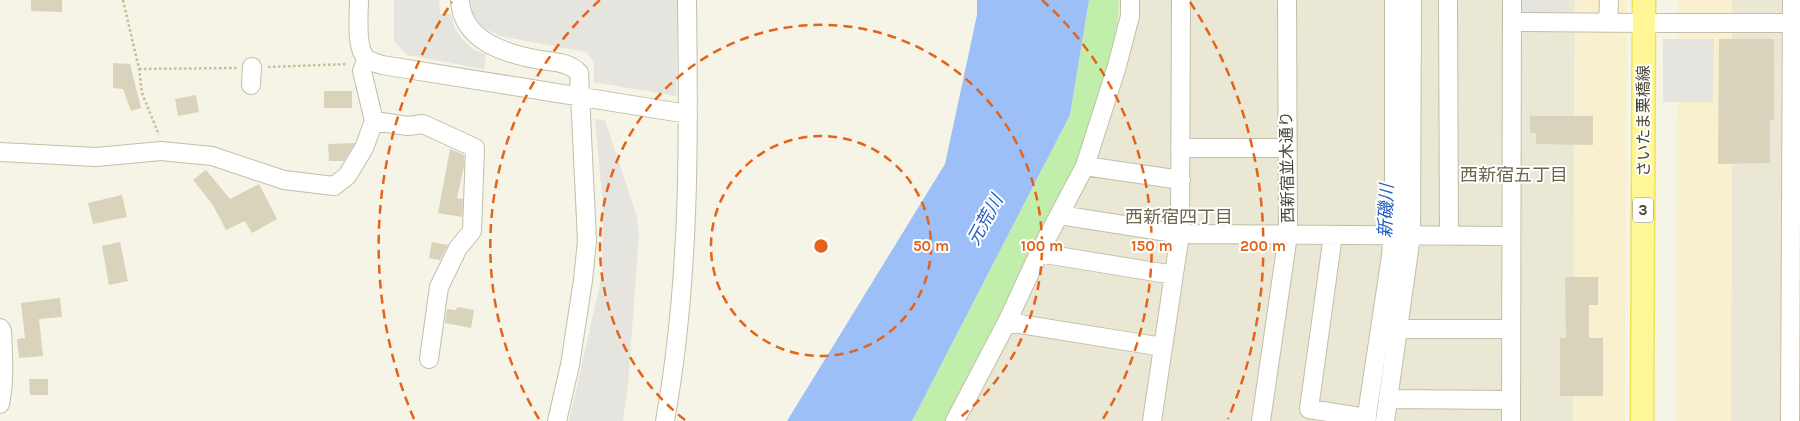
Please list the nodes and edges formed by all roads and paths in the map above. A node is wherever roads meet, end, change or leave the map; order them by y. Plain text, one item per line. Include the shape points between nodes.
1 (122, 0) edge
2 (359, 0) edge
3 (460, 0) edge
4 (687, 0) edge
5 (1130, 0) edge
6 (1180, 0) edge
7 (1287, 0) edge
8 (1394, 0) edge
9 (1412, 0) edge
10 (1448, 0) edge
11 (1512, 0) edge
12 (1609, 0) edge
13 (1644, 0) edge
14 (1659, 0) edge
15 (1792, 0) edge
16 (1512, 22) junction
17 (1608, 22) junction
18 (1792, 22) junction
19 (1651, 23) junction
20 (367, 58) junction
21 (252, 67) dead end
22 (251, 85) dead end
23 (579, 96) junction
24 (688, 114) junction
25 (374, 121) junction
26 (1180, 148) junction
27 (1287, 148) junction
28 (161, 151) junction
29 (0, 152) edge
30 (1085, 166) junction
31 (1181, 180) junction
32 (1060, 216) junction
33 (1180, 234) junction
34 (1288, 235) junction
35 (1333, 235) junction
36 (1392, 236) junction
37 (1411, 236) junction
38 (1449, 236) junction
39 (1511, 236) junction
40 (1039, 253) junction
41 (1174, 275) junction
42 (1007, 322) junction
43 (0, 328) edge
44 (1398, 329) junction
45 (1511, 329) junction
46 (1163, 347) junction
47 (429, 359) dead end
48 (1388, 399) junction
49 (1511, 400) junction
50 (0, 404) edge
51 (1366, 419) edge
52 (557, 421) edge
53 (665, 421) edge
54 (955, 421) edge
55 (1152, 421) edge
56 (1261, 421) edge
57 (1385, 421) edge
58 (1511, 421) edge
59 (1642, 421) edge
60 (1658, 421) edge
61 (1790, 421) edge

1 - 28 path via 142,93 162,140
2 - 20 street via 361,51
3 - 23 street via 465,20 487,43 520,56 574,67 579,73
4 - 24 street
5 - 30 street via 1130,16 1117,66
6 - 26 street
7 - 27 street, 西新宿並木通り
8 - 36 street
9 - 37 street
10 - 38 street
11 - 16 street
12 - 17 street
13 - 19 main road, さいたま栗橋線 / 3
14 - 19 main road, さいたま栗橋線 / 3
15 - 18 street
16 - 17 street
16 - 39 street
17 - 19 street
18 - 19 street
18 - 61 street
19 - 59 main road, さいたま栗橋線 / 3
19 - 60 main road, さいたま栗橋線 / 3
20 - 23 street via 382,65
20 - 25 street via 362,71
21 - 22 street
23 - 24 street
23 - 52 street via 587,241 570,365
24 - 53 street via 684,271
25 - 28 street via 364,148 347,176 334,186 284,180 212,156
25 - 47 street via 408,126 423,124 475,148 472,231 458,248 439,288
26 - 27 street
26 - 31 street
27 - 34 street, 西新宿並木通り
28 - 29 street via 96,157
30 - 31 street
30 - 32 street
31 - 33 street
32 - 33 street
32 - 40 street
33 - 34 street
33 - 41 street
34 - 35 street
34 - 56 street, 西新宿並木通り
35 - 36 street
35 - 51 street via 1309,409
36 - 37 street
36 - 51 street
37 - 38 street
37 - 44 street
38 - 39 street
39 - 45 street
40 - 41 street
40 - 42 street
41 - 46 street
42 - 46 street
42 - 54 street
43 - 50 street via 4,388
44 - 45 street
44 - 48 street
45 - 49 street
46 - 55 street
48 - 49 street
48 - 57 street
49 - 58 street

